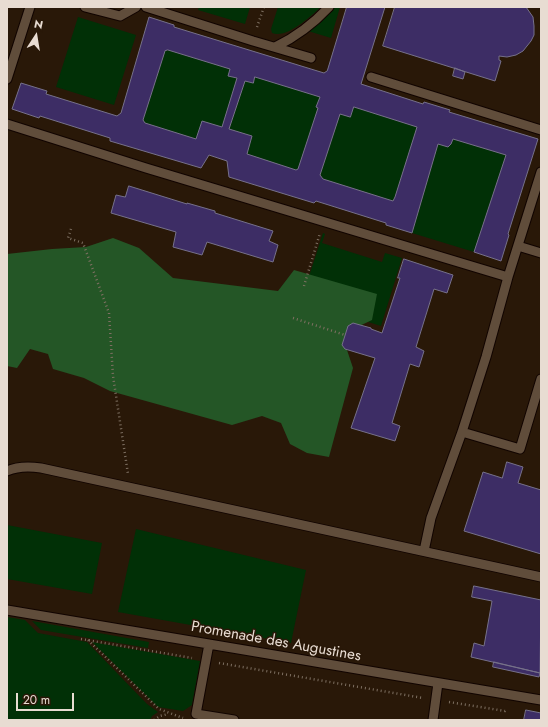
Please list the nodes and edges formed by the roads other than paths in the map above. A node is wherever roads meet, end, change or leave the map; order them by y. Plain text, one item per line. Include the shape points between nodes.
1 (30, 7) edge
2 (85, 7) edge
3 (136, 7) edge
4 (146, 7) edge
5 (329, 7) edge
6 (275, 47) junction
7 (311, 58) dead end
8 (371, 77) dead end
9 (7, 79) edge
10 (7, 124) edge
11 (541, 130) edge
12 (541, 172) edge
13 (518, 246) junction
14 (541, 253) edge
15 (508, 277) junction
16 (541, 379) edge
17 (462, 432) junction
18 (7, 471) edge
19 (424, 551) junction
20 (541, 577) edge
21 (7, 610) edge
22 (208, 644) junction
23 (438, 683) junction
24 (541, 700) edge
25 (234, 720) edge
26 (433, 720) edge

1 - 9 lane
2 - 3 lane via 120,16
4 - 6 lane
5 - 6 lane via 315,22 289,41
6 - 7 lane
8 - 11 lane
10 - 15 lane
12 - 13 lane
13 - 14 lane
13 - 15 lane
15 - 17 lane
16 - 17 lane via 520,449
17 - 19 lane via 431,518
18 - 19 lane via 30,467
19 - 20 lane
21 - 22 lane, Promenade des Augustines
22 - 23 lane, Promenade des Augustines
22 - 25 lane via 196,714
23 - 24 lane, Promenade des Augustines
23 - 26 lane

